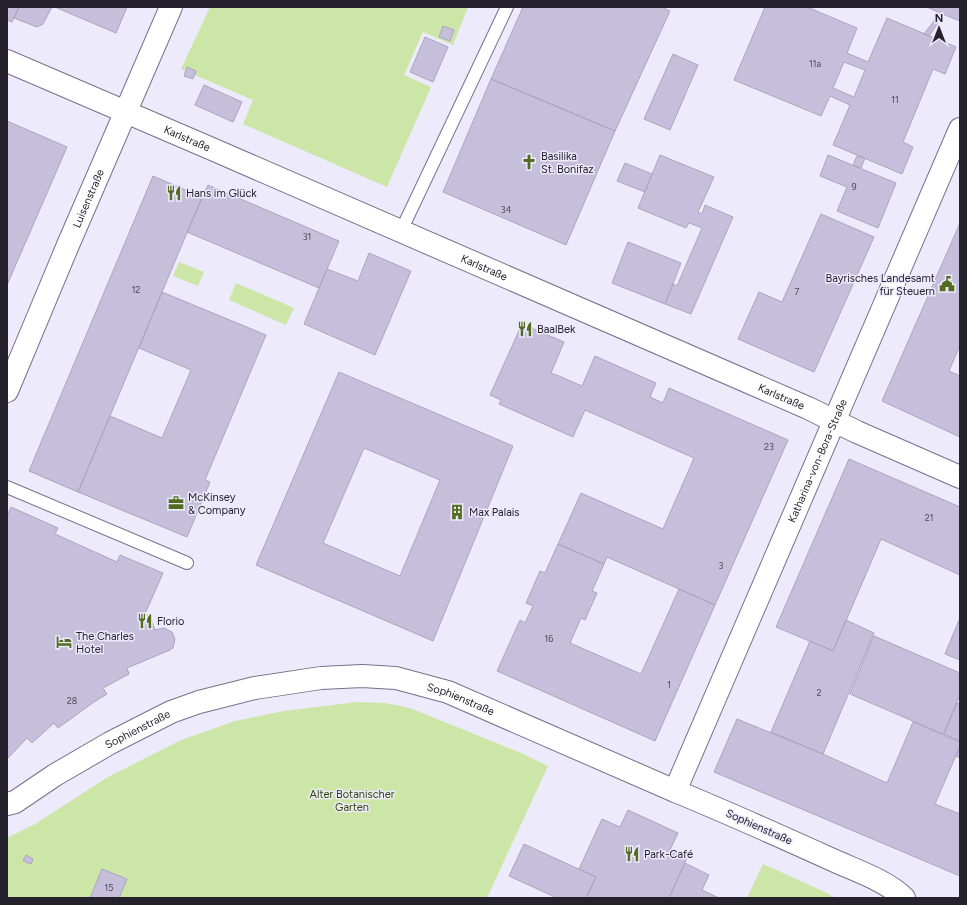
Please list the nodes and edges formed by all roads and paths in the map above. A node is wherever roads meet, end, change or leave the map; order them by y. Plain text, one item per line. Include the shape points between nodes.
1 (171, 7) edge
2 (507, 7) edge
3 (7, 61) edge
4 (125, 112) junction
5 (960, 129) edge
6 (401, 231) junction
7 (7, 391) edge
8 (835, 421) junction
9 (960, 476) edge
10 (7, 487) edge
11 (187, 563) dead end
12 (675, 791) junction
13 (7, 804) edge
14 (906, 896) edge

1 - 4 street, Luisenstraße
2 - 6 lane
3 - 4 street, Karlstraße
4 - 6 street, Karlstraße
4 - 7 street, Luisenstraße
5 - 8 street, Katharina-von-Bora-Straße
6 - 8 street, Karlstraße
8 - 9 street, Karlstraße
8 - 12 street, Katharina-von-Bora-Straße
10 - 11 lane
12 - 13 street, Sophienstraße via 448,692 396,678 355,676 285,683 227,694 171,712 110,743 55,774 15,802
12 - 14 street, Sophienstraße via 875,879

